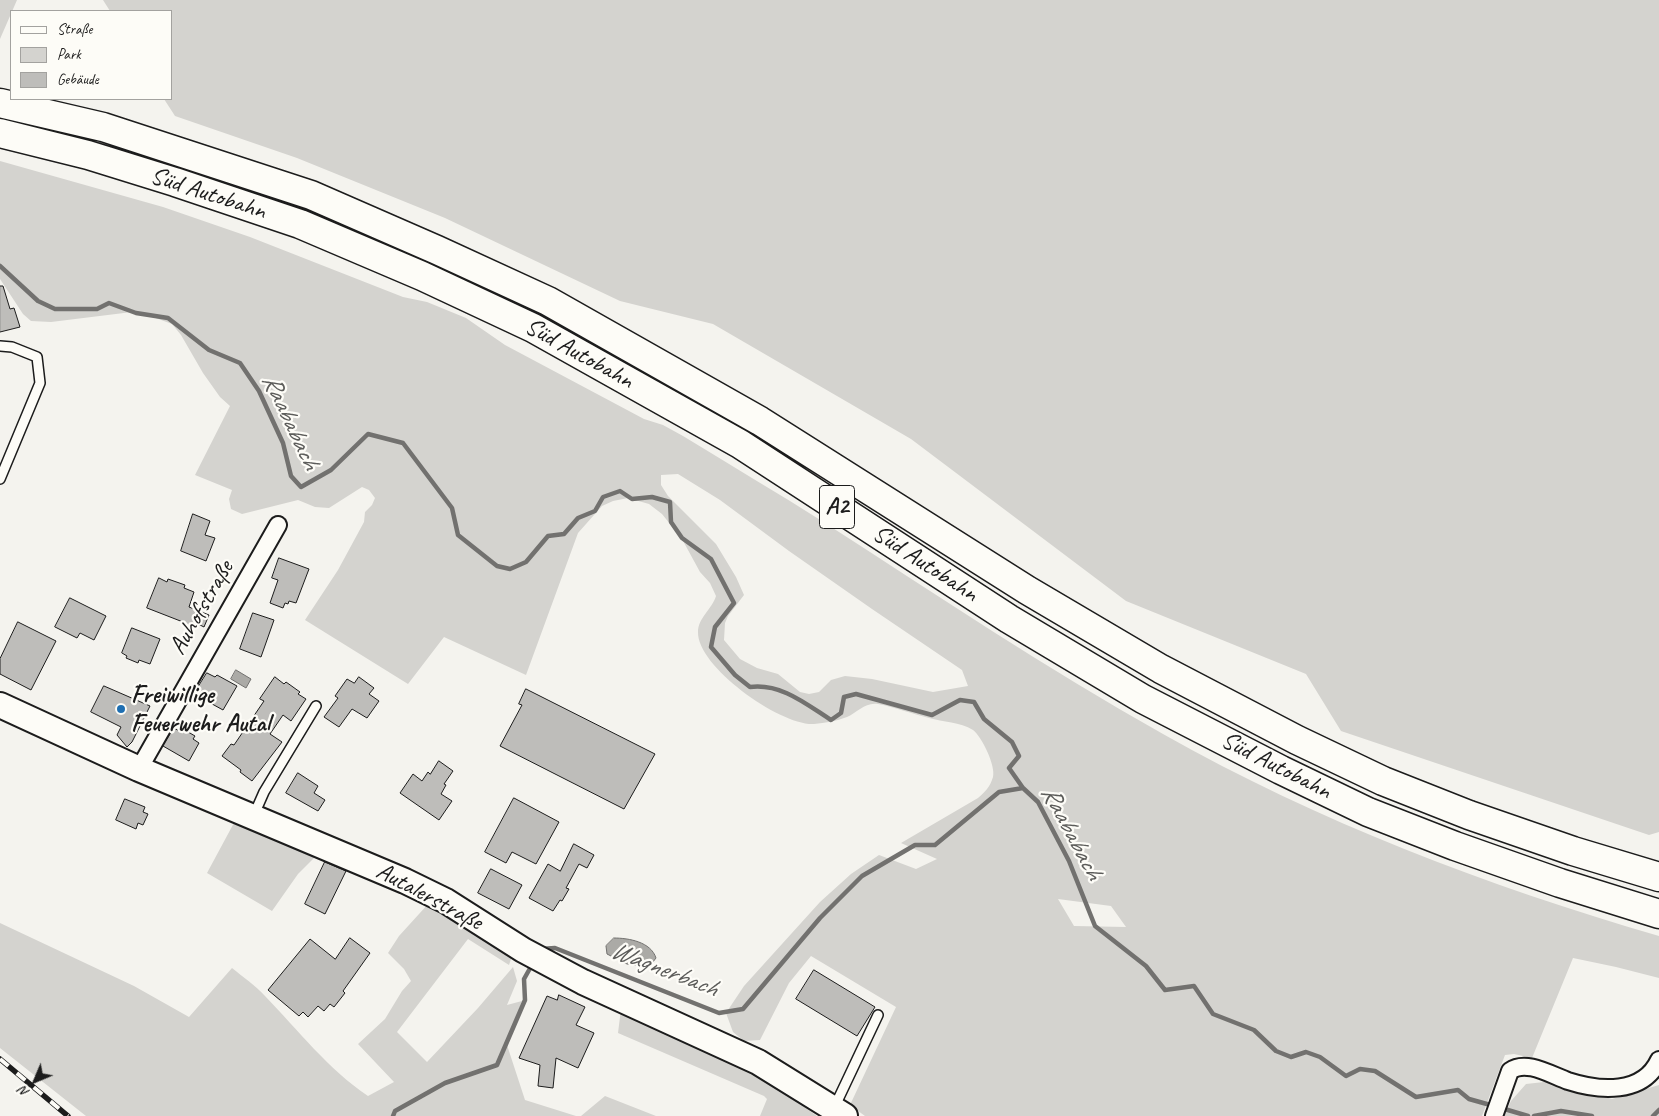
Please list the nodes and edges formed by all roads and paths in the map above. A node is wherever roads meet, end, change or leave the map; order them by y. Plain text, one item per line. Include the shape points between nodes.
1 (0, 103) edge
2 (0, 133) edge
3 (0, 346) edge
4 (0, 479) edge
5 (278, 525) dead end
6 (0, 705) edge
7 (316, 706) dead end
8 (139, 769) junction
9 (252, 817) junction
10 (1659, 878) edge
11 (1659, 914) edge
12 (878, 1015) dead end
13 (1659, 1060) edge
14 (836, 1114) edge
15 (1494, 1116) edge

1 - 10 highway, Süd Autobahn / A2 via 103,127 311,195 548,301 760,421 1027,590 1152,664 1297,740 1383,781 1469,815
2 - 11 highway, Süd Autobahn / A2 via 88,155 300,224 533,328 740,444 1010,619 1143,699 1368,812 1560,883
3 - 4 lane via 37,357 40,383
5 - 8 street, Auhofstraße
6 - 8 main road, Autalerstraße
7 - 9 lane
8 - 9 main road, Autalerstraße
9 - 14 main road, Autalerstraße via 446,901 547,964 758,1062
12 - 14 lane
13 - 15 street via 1642,1081 1604,1088 1569,1082 1519,1066 1510,1071

